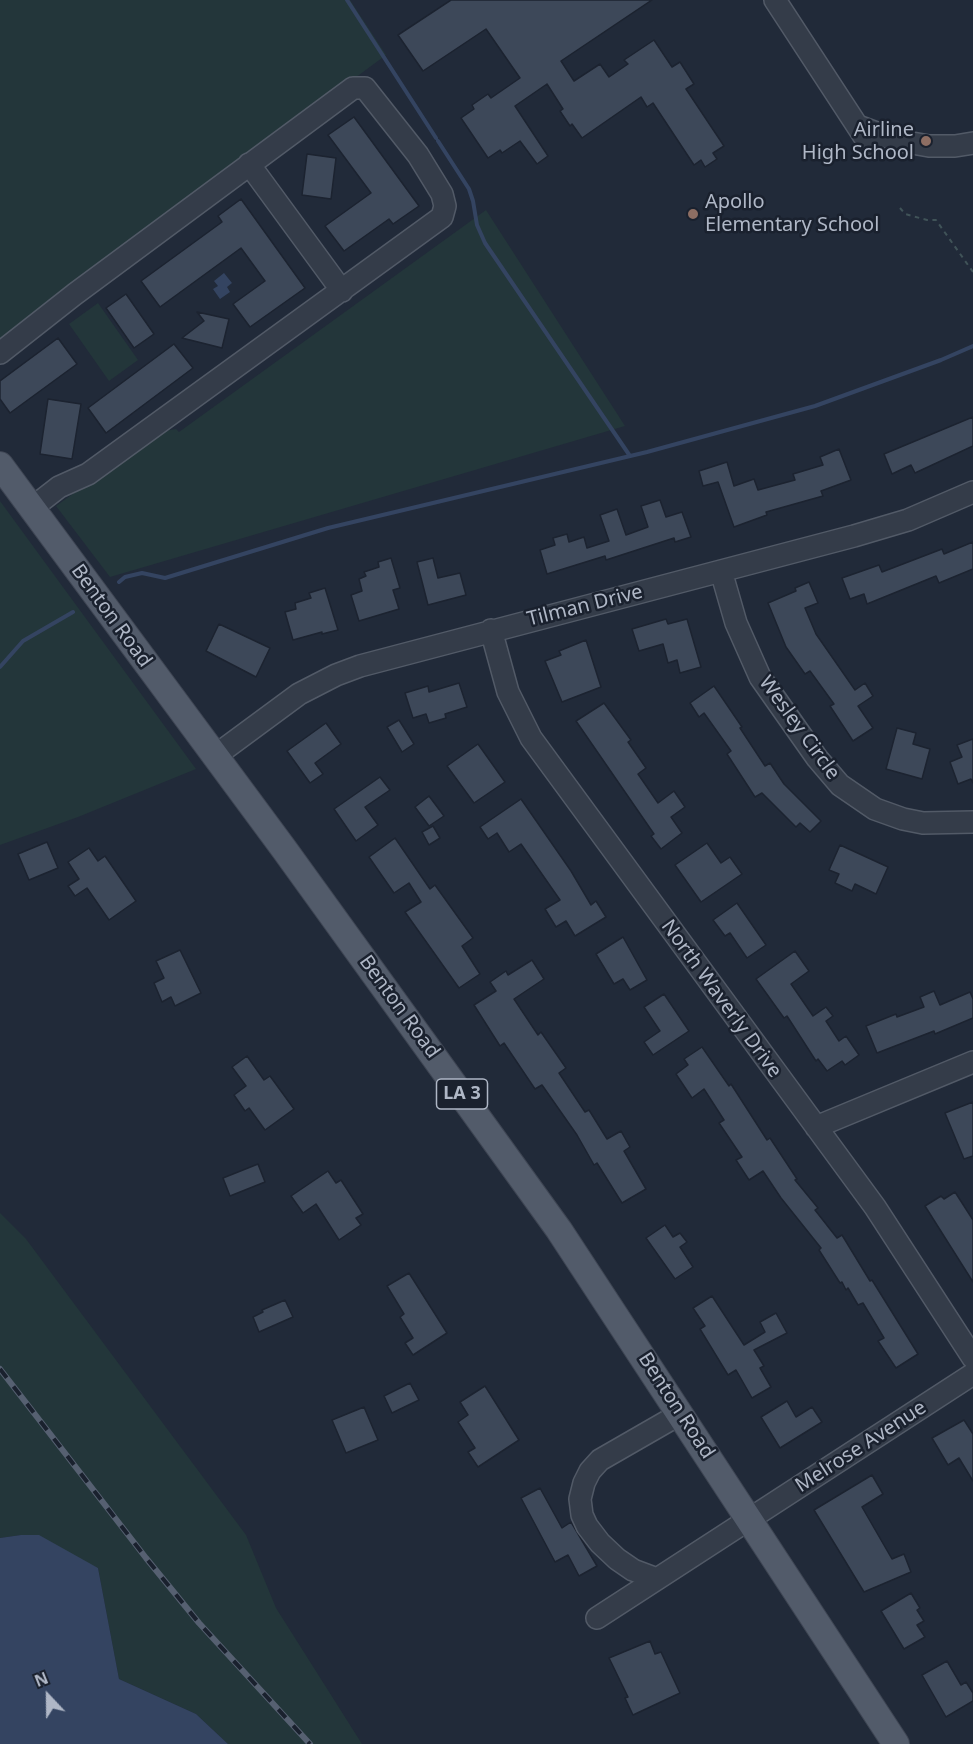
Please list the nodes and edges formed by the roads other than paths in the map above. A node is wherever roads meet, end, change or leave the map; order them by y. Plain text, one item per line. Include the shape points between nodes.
1 (775, 0) edge
2 (973, 144) edge
3 (249, 164) junction
4 (342, 291) junction
5 (0, 353) edge
6 (0, 465) edge
7 (973, 492) edge
8 (32, 508) junction
9 (721, 571) junction
10 (491, 630) junction
11 (214, 756) junction
12 (973, 822) edge
13 (973, 1062) edge
14 (816, 1127) junction
15 (973, 1358) edge
16 (973, 1374) edge
17 (680, 1414) junction
18 (749, 1520) junction
19 (657, 1579) junction
20 (597, 1618) dead end
21 (896, 1744) edge

1 - 2 street via 863,135 929,146
3 - 4 street
3 - 4 street via 353,88 365,88 418,155 442,194 442,217
3 - 5 street
4 - 8 street via 88,474 59,487
6 - 8 main road, Benton Road / LA 3
7 - 9 street, Tilman Drive via 893,525
8 - 11 main road, Benton Road / LA 3
9 - 10 street, Tilman Drive
9 - 12 street, Wesley Circle via 736,623 760,677 840,785 875,809 903,819 922,823
10 - 11 street, Tilman Drive via 336,675 278,707
10 - 14 street, North Waverly Drive via 508,692 531,738
11 - 17 main road, Benton Road / LA 3 via 552,1220
13 - 14 street
14 - 15 street, North Waverly Drive via 875,1207
16 - 18 street, Melrose Avenue
17 - 18 main road, Benton Road / LA 3
17 - 19 street via 600,1460 590,1471 580,1499 587,1527 600,1544 633,1570
18 - 19 street
18 - 21 main road, Benton Road / LA 3
19 - 20 street

